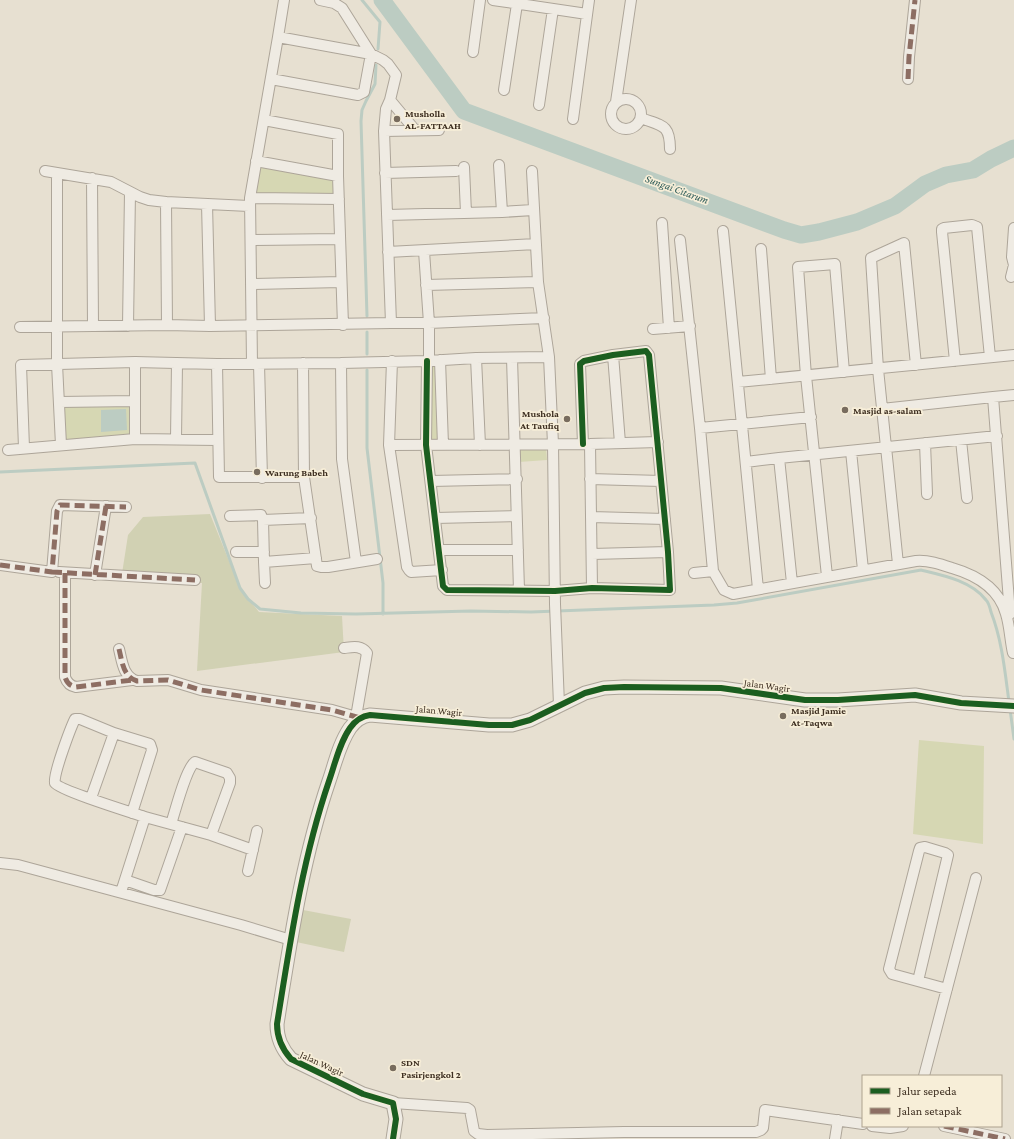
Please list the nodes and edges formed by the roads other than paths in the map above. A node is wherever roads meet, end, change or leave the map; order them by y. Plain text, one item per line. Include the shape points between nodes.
1 (284, 0) edge
2 (320, 0) edge
3 (480, 0) edge
4 (493, 0) edge
5 (565, 0) edge
6 (589, 0) edge
7 (631, 0) edge
8 (915, 0) edge
9 (517, 4) junction
10 (552, 9) junction
11 (563, 10) junction
12 (587, 14) junction
13 (278, 36) junction
14 (473, 52) dead end
15 (371, 54) junction
16 (271, 79) junction
17 (908, 79) dead end
18 (504, 90) dead end
19 (390, 100) junction
20 (616, 102) junction
21 (538, 106) dead end
22 (641, 118) junction
23 (573, 119) dead end
24 (264, 120) junction
25 (415, 130) junction
26 (439, 130) dead end
27 (384, 131) junction
28 (670, 149) dead end
29 (256, 161) junction
30 (499, 165) dead end
31 (45, 171) dead end
32 (532, 171) dead end
33 (57, 173) junction
34 (385, 173) junction
35 (338, 176) junction
36 (92, 178) junction
37 (130, 192) junction
38 (339, 199) junction
39 (166, 202) junction
40 (250, 202) junction
41 (207, 204) junction
42 (533, 210) junction
43 (502, 212) junction
44 (466, 213) junction
45 (387, 215) junction
46 (662, 223) dead end
47 (1014, 228) edge
48 (723, 231) dead end
49 (340, 239) junction
50 (251, 240) junction
51 (680, 240) dead end
52 (536, 244) junction
53 (761, 249) dead end
54 (424, 250) junction
55 (388, 252) junction
56 (1011, 277) dead end
57 (341, 282) junction
58 (538, 282) junction
59 (251, 284) junction
60 (426, 285) junction
61 (544, 318) junction
62 (391, 323) junction
63 (429, 323) junction
64 (167, 325) junction
65 (343, 325) junction
66 (56, 326) junction
67 (93, 326) junction
68 (128, 326) junction
69 (210, 326) junction
70 (251, 326) junction
71 (690, 326) junction
72 (20, 327) dead end
73 (669, 328) junction
74 (653, 329) dead end
75 (613, 355) junction
76 (1014, 355) edge
77 (549, 357) junction
78 (990, 357) junction
79 (476, 358) junction
80 (512, 358) junction
81 (440, 360) junction
82 (392, 361) junction
83 (428, 361) junction
84 (955, 361) junction
85 (135, 362) junction
86 (176, 363) junction
87 (302, 363) junction
88 (341, 363) junction
89 (57, 364) junction
90 (217, 364) junction
91 (256, 364) junction
92 (916, 365) junction
93 (878, 369) junction
94 (844, 372) junction
95 (806, 376) junction
96 (771, 379) junction
97 (738, 382) junction
98 (1014, 395) edge
99 (993, 397) junction
100 (135, 401) junction
101 (59, 402) junction
102 (882, 409) junction
103 (811, 417) junction
104 (743, 424) junction
105 (700, 428) junction
106 (997, 436) junction
107 (176, 439) junction
108 (135, 440) junction
109 (218, 440) junction
110 (961, 440) junction
111 (658, 442) junction
112 (620, 443) junction
113 (514, 444) junction
114 (553, 444) junction
115 (587, 444) junction
116 (924, 444) junction
117 (61, 445) junction
118 (389, 445) junction
119 (426, 445) junction
120 (443, 445) junction
121 (480, 445) junction
122 (886, 447) junction
123 (24, 448) junction
124 (8, 450) dead end
125 (851, 451) junction
126 (815, 454) junction
127 (778, 458) junction
128 (746, 462) junction
129 (304, 477) junction
130 (262, 478) junction
131 (517, 478) junction
132 (590, 479) junction
133 (431, 481) junction
134 (661, 481) junction
135 (927, 494) dead end
136 (967, 498) dead end
137 (106, 506) junction
138 (126, 507) dead end
139 (230, 516) dead end
140 (516, 516) junction
141 (591, 517) junction
142 (311, 518) junction
143 (435, 518) junction
144 (665, 519) junction
145 (263, 520) junction
146 (439, 550) junction
147 (518, 550) junction
148 (236, 552) dead end
149 (668, 552) junction
150 (592, 554) junction
151 (264, 557) junction
152 (316, 558) junction
153 (377, 559) dead end
154 (356, 562) junction
155 (898, 564) junction
156 (0, 565) edge
157 (442, 570) junction
158 (863, 570) junction
159 (713, 571) junction
160 (52, 572) junction
161 (65, 573) junction
162 (694, 573) dead end
163 (95, 574) junction
164 (827, 576) junction
165 (195, 580) dead end
166 (265, 583) dead end
167 (792, 583) junction
168 (592, 588) junction
169 (758, 589) junction
170 (519, 590) junction
171 (555, 591) junction
172 (344, 648) dead end
173 (119, 649) dead end
174 (1014, 652) edge
175 (132, 680) junction
176 (559, 705) junction
177 (1008, 706) edge
178 (358, 718) junction
179 (114, 733) junction
180 (91, 798) junction
181 (132, 813) junction
182 (144, 817) junction
183 (171, 824) junction
184 (182, 827) junction
185 (258, 831) dead end
186 (211, 835) junction
187 (253, 850) junction
188 (0, 863) edge
189 (248, 871) dead end
190 (976, 878) dead end
191 (125, 880) junction
192 (121, 892) junction
193 (291, 940) junction
194 (918, 981) junction
195 (947, 989) junction
196 (924, 1075) edge
197 (393, 1103) junction
198 (838, 1120) junction
199 (862, 1124) edge
200 (881, 1127) edge
201 (896, 1127) edge
202 (949, 1127) edge
203 (624, 1135) edge
204 (393, 1139) edge
205 (835, 1139) edge
206 (1005, 1139) edge

1 - 13 street
2 - 15 street via 342,8
3 - 14 street
4 - 9 street
5 - 11 street
6 - 12 street
7 - 20 street
8 - 17 street
9 - 10 street
9 - 18 street
10 - 11 street
10 - 21 street
11 - 12 street
12 - 23 street
13 - 15 street
13 - 16 street
15 - 16 street via 364,92 358,95
15 - 19 street via 384,60 394,71 395,80
16 - 24 street
19 - 25 street
19 - 27 street via 385,114
20 - 22 street via 625,98 635,101 641,108
20 - 22 street via 611,115 620,128 630,129
22 - 28 street via 667,130
24 - 29 street
24 - 35 street via 338,134
25 - 26 street
25 - 27 street
27 - 34 street
29 - 35 street
29 - 40 street
30 - 43 street
31 - 33 street
32 - 42 street
33 - 36 street
33 - 66 street
34 - 44 street via 460,169
34 - 45 street
35 - 38 street
36 - 37 street via 111,182
36 - 67 street
37 - 39 street via 149,200
37 - 68 street
38 - 40 street
38 - 49 street
39 - 41 street
39 - 64 street
40 - 41 street
40 - 50 street
41 - 69 street
42 - 43 street
42 - 52 street
43 - 44 street
44 - 45 street
45 - 55 street
46 - 73 street
47 - 56 street via 1014,264
48 - 97 street
49 - 50 street
49 - 57 street
50 - 59 street
51 - 71 street
52 - 54 street
52 - 58 street
53 - 96 street
54 - 55 street
54 - 60 street
55 - 62 street
57 - 59 street
57 - 65 street
58 - 60 street
58 - 61 street
59 - 70 street
60 - 63 street
61 - 63 street
61 - 77 street
62 - 63 street
62 - 65 street
63 - 83 street
64 - 68 street
64 - 69 street
65 - 70 street
66 - 67 street
66 - 72 street
66 - 89 street
67 - 68 street
69 - 70 street
70 - 91 street
71 - 73 street
71 - 105 street
73 - 74 street
75 - 111 street via 646,350 649,355
75 - 112 street
75 - 115 street via 580,364
76 - 78 street
77 - 80 street
77 - 114 street
78 - 84 street
78 - 84 street via 977,227 972,225 944,228 942,232
79 - 80 street
79 - 81 street
79 - 121 street
80 - 113 street
81 - 83 street
81 - 120 street
82 - 83 street
82 - 88 street
82 - 118 street
83 - 119 street
84 - 92 street
85 - 86 street
85 - 89 street
85 - 100 street
86 - 90 street
86 - 107 street
87 - 88 street
87 - 91 street
87 - 129 street
88 - 154 street via 342,459
89 - 101 street
89 - 123 street via 21,365
90 - 91 street
90 - 109 street
91 - 130 street
92 - 93 street
92 - 93 street via 904,243 871,258
93 - 94 street
93 - 102 street
94 - 95 street
94 - 95 street via 835,264 798,267
95 - 96 street
95 - 103 street
96 - 97 street
97 - 104 street
98 - 99 street
99 - 102 street
99 - 106 street
100 - 101 street
100 - 108 street
101 - 117 street
102 - 122 street
103 - 104 street
103 - 126 street
104 - 105 street
104 - 128 street
105 - 159 street
106 - 110 street
106 - 174 street
107 - 108 street
107 - 109 street
108 - 117 street
109 - 130 street via 220,477
110 - 116 street
110 - 136 street
111 - 112 street
111 - 134 street
112 - 115 street
113 - 114 street
113 - 121 street
113 - 131 street
114 - 115 street
114 - 171 street
115 - 132 street
116 - 122 street
116 - 135 street
117 - 123 street
118 - 119 street
118 - 157 street via 407,566 412,572
119 - 120 street
119 - 133 street
120 - 121 street
122 - 125 street
122 - 155 street
123 - 124 street
125 - 126 street
125 - 158 street
126 - 127 street
126 - 164 street
127 - 128 street
127 - 167 street
128 - 169 street
129 - 130 street
129 - 142 street
131 - 133 street
131 - 140 street
132 - 134 street
132 - 141 street
133 - 143 street
134 - 144 street
137 - 138 street
137 - 160 street via 62,504 58,507
137 - 163 street
139 - 145 street via 261,515
140 - 143 street
140 - 147 street
141 - 144 street
141 - 150 street
142 - 145 street
142 - 152 street
143 - 146 street
144 - 149 street
145 - 151 street
146 - 147 street
146 - 157 street
147 - 170 street
148 - 151 street
149 - 150 street
149 - 168 street via 670,590
150 - 168 street
151 - 152 street
151 - 166 street
152 - 154 street via 317,566 321,567
153 - 154 street
155 - 158 street
155 - 174 street via 922,560 932,562 966,572 986,583 1002,603
156 - 160 street
157 - 170 street via 443,586 447,590
158 - 164 street
159 - 162 street
159 - 169 street via 728,593
160 - 161 street
161 - 163 street
161 - 175 street via 66,681 76,687
163 - 165 street
164 - 167 street
167 - 169 street
168 - 171 street
170 - 171 street
171 - 176 street
172 - 178 street via 364,648 367,653
173 - 175 street via 126,673
175 - 178 street via 168,680 201,690 332,710
176 - 177 street, Jalan Wagir via 585,693 604,688 648,686 721,688 805,700 918,695 961,704
176 - 178 street, Jalan Wagir via 530,720 512,725 370,715
178 - 193 street, Jalan Wagir via 340,747 323,798 307,859
179 - 180 street
179 - 180 street via 75,719 54,778 58,786
179 - 181 street via 142,741 152,747
180 - 181 street
181 - 182 street
182 - 183 street
182 - 191 street
183 - 184 street
183 - 186 street via 187,775 195,762 200,763 227,773 230,778
184 - 186 street
184 - 191 street via 160,890
185 - 187 street
186 - 187 street
187 - 189 street
188 - 192 street via 18,865
190 - 195 street
191 - 192 street
192 - 193 street
193 - 197 street, Jalan Wagir via 277,1024 277,1033 283,1050 291,1060 364,1094
194 - 194 street via 892,974 889,969 919,851 920,848 926,847 948,855
194 - 195 street
195 - 196 street
197 - 203 street via 467,1108 470,1110 474,1131 478,1134
197 - 204 street via 396,1119
198 - 199 street
198 - 203 street via 765,1110 763,1128 756,1132
198 - 205 street
200 - 201 street
202 - 206 street

